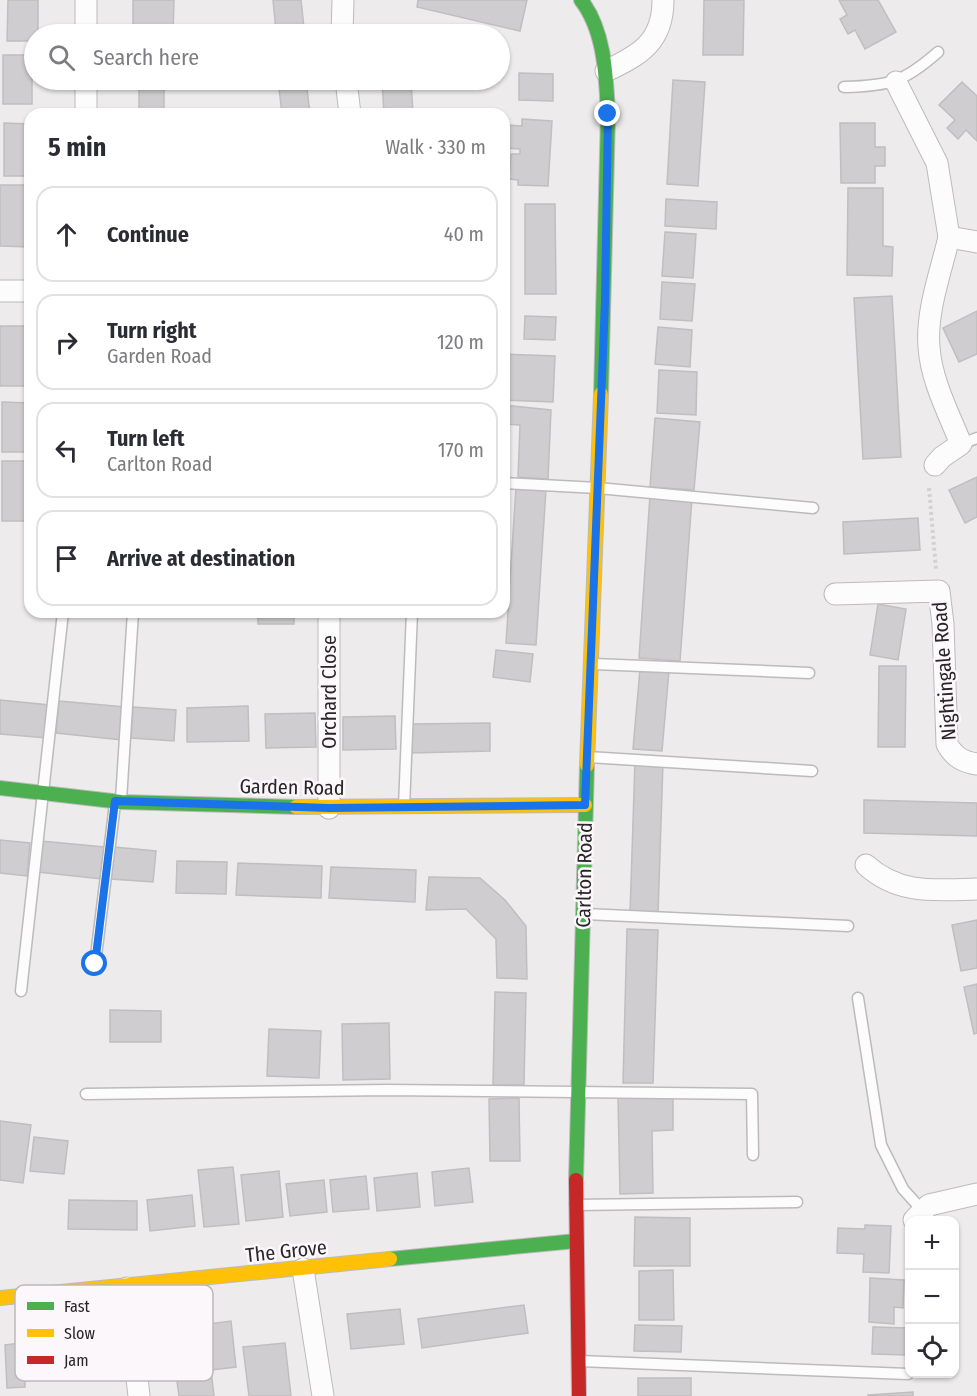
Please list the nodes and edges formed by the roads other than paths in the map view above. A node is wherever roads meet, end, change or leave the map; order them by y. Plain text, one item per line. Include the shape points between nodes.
1 (86, 0) edge
2 (343, 0) edge
3 (581, 0) edge
4 (663, 0) edge
5 (86, 24) edge
6 (342, 24) edge
7 (938, 52) dead end
8 (606, 71) junction
9 (896, 82) junction
10 (844, 87) dead end
11 (86, 90) edge
12 (347, 90) edge
13 (86, 108) edge
14 (349, 108) edge
15 (949, 237) junction
16 (977, 242) edge
17 (0, 291) edge
18 (24, 291) edge
19 (969, 441) edge
20 (935, 465) road end
21 (510, 483) edge
22 (598, 488) junction
23 (813, 508) dead end
24 (835, 594) dead end
25 (62, 618) edge
26 (133, 618) edge
27 (329, 618) edge
28 (412, 618) edge
29 (590, 664) junction
30 (809, 673) dead end
31 (588, 757) junction
32 (977, 765) edge
33 (812, 771) dead end
34 (0, 789) edge
35 (45, 792) junction
36 (118, 801) junction
37 (585, 805) junction
38 (404, 807) junction
39 (329, 808) junction
40 (866, 865) dead end
41 (977, 889) edge
42 (584, 914) junction
43 (848, 926) dead end
44 (95, 964) dead end
45 (21, 991) dead end
46 (858, 998) dead end
47 (578, 1090) junction
48 (86, 1094) dead end
49 (753, 1155) dead end
50 (977, 1194) edge
51 (797, 1202) dead end
52 (575, 1205) junction
53 (918, 1215) edge
54 (576, 1241) junction
55 (303, 1269) junction
56 (155, 1285) edge
57 (15, 1297) edge
58 (0, 1298) edge
59 (578, 1361) junction
60 (905, 1374) edge
61 (137, 1381) edge
62 (139, 1396) edge
63 (322, 1396) edge
64 (579, 1396) edge

1 - 5 street
2 - 6 street
3 - 8 street, Carlton Road via 599,38
4 - 8 street via 663,14 653,40 635,57
7 - 9 lane
8 - 22 street, Carlton Road via 605,301
9 - 10 lane
9 - 15 street via 937,163
11 - 13 street
12 - 14 street
15 - 16 street
15 - 19 street via 932,310 928,347 936,381
17 - 18 street
19 - 20 street
21 - 22 lane
22 - 23 lane
22 - 29 street, Carlton Road
24 - 32 street, Nightingale Road via 939,591 947,744 961,760
25 - 35 lane
26 - 36 lane
27 - 39 street, Orchard Close
28 - 38 lane
29 - 30 lane
29 - 31 street, Carlton Road
31 - 33 lane
31 - 37 street, Carlton Road
34 - 35 street, Garden Road
35 - 36 street, Garden Road
35 - 45 lane
36 - 39 street, Garden Road
36 - 44 lane
37 - 38 street, Garden Road
37 - 42 street, Carlton Road
38 - 39 street, Garden Road
40 - 41 street via 877,876 907,889
42 - 43 lane
42 - 47 street, Carlton Road
46 - 53 lane via 880,1145
47 - 48 lane
47 - 49 lane via 752,1094
47 - 52 street, Carlton Road
50 - 53 street via 938,1202
51 - 52 lane
52 - 54 street, Carlton Road
54 - 55 street, The Grove
54 - 59 street, Carlton Road
55 - 56 street, The Grove
55 - 63 street
57 - 58 street, The Grove
59 - 60 lane
59 - 64 street, Carlton Road
61 - 62 street

